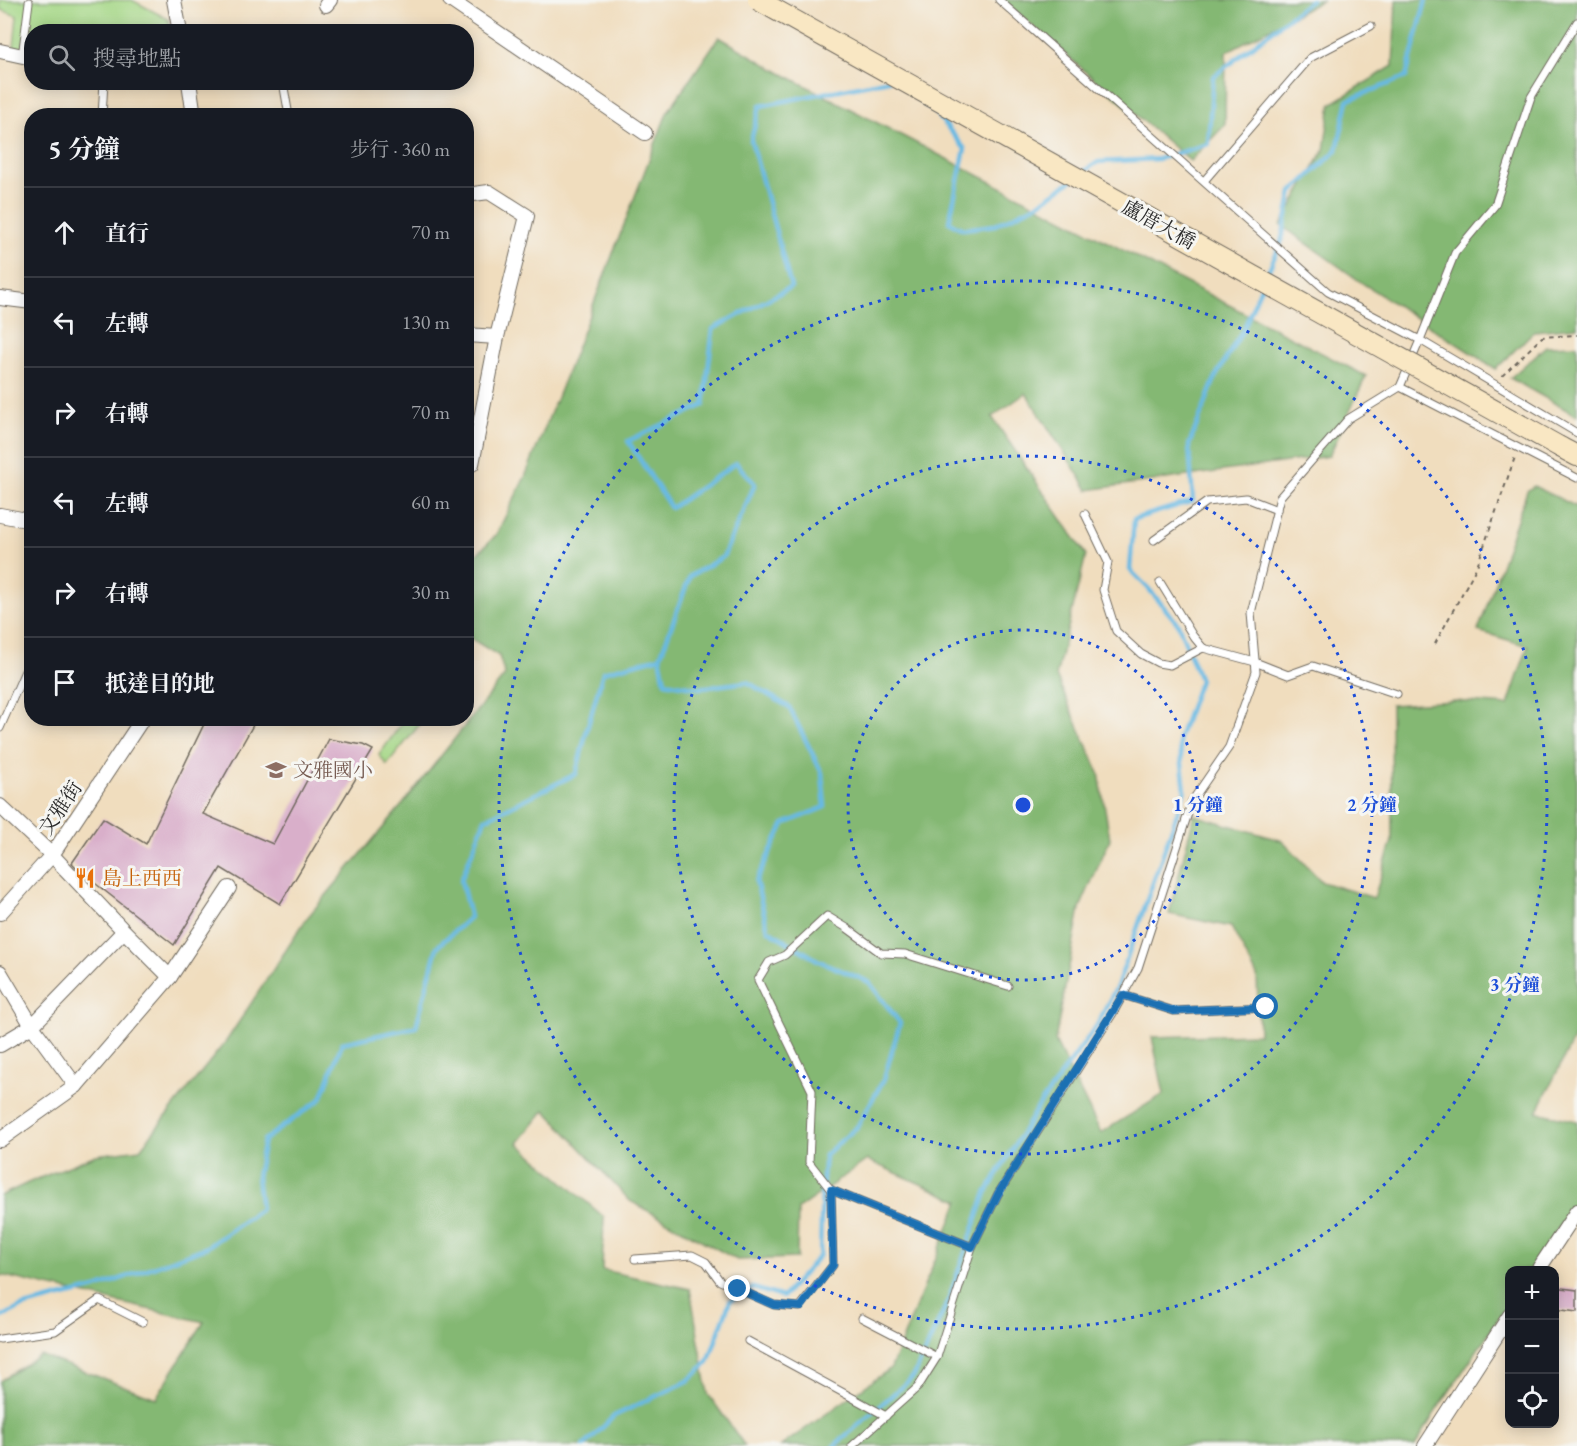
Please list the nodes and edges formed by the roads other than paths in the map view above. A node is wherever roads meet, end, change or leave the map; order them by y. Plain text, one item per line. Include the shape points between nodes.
1 (174, 0) edge
2 (450, 0) edge
3 (759, 0) edge
4 (999, 0) edge
5 (29, 2) dead end
6 (1577, 22) edge
7 (28, 24) edge
8 (178, 24) edge
9 (1371, 27) dead end
10 (0, 51) edge
11 (24, 56) edge
12 (104, 90) edge
13 (190, 90) edge
14 (284, 90) edge
15 (102, 108) edge
16 (193, 108) edge
17 (288, 108) edge
18 (645, 134) dead end
19 (1204, 181) junction
20 (474, 194) edge
21 (0, 298) edge
22 (24, 301) edge
23 (474, 336) edge
24 (496, 337) junction
25 (1420, 340) junction
26 (1400, 387) junction
27 (1577, 433) edge
28 (1569, 451) edge
29 (474, 453) edge
30 (1577, 478) edge
31 (1277, 510) junction
32 (1085, 514) dead end
33 (0, 515) edge
34 (24, 519) edge
35 (1154, 540) dead end
36 (1160, 582) dead end
37 (1200, 650) junction
38 (1255, 662) junction
39 (24, 673) edge
40 (1396, 694) dead end
41 (138, 726) edge
42 (0, 728) edge
43 (0, 806) edge
44 (52, 855) junction
45 (229, 888) dead end
46 (0, 913) edge
47 (124, 931) junction
48 (0, 972) edge
49 (170, 977) junction
50 (1008, 986) dead end
51 (1123, 995) junction
52 (1266, 1007) dead end
53 (32, 1026) junction
54 (0, 1045) edge
55 (76, 1086) junction
56 (0, 1140) edge
57 (829, 1188) junction
58 (1577, 1211) edge
59 (972, 1247) junction
60 (635, 1259) dead end
61 (1542, 1266) edge
62 (862, 1318) dead end
63 (1506, 1320) edge
64 (143, 1322) dead end
65 (0, 1339) edge
66 (748, 1341) dead end
67 (935, 1355) junction
68 (883, 1415) junction
69 (852, 1446) edge
70 (1425, 1446) edge

1 - 8 street
2 - 18 street
3 - 28 street, 盧厝大橋, bridge
4 - 19 lane
5 - 7 lane
6 - 25 lane via 1531,97 1495,205 1455,253
9 - 19 lane via 1310,58
10 - 11 street
12 - 15 lane
13 - 16 street
14 - 17 lane
19 - 25 lane via 1328,292
20 - 24 street via 489,192 527,216
21 - 22 street
23 - 24 street
24 - 29 street
25 - 26 lane
25 - 27 lane
26 - 30 lane
26 - 31 lane via 1348,419 1280,497
31 - 35 lane via 1245,498 1207,502
31 - 38 lane via 1251,613
32 - 37 lane via 1108,562 1103,590 1116,631 1141,654 1158,663 1170,665
33 - 34 street
36 - 37 lane
37 - 38 lane
38 - 40 lane via 1288,675 1313,666
38 - 51 lane via 1256,672 1229,747 1192,801 1138,968
39 - 42 lane
41 - 44 street, 文雅街
43 - 44 street
44 - 46 street, 文雅街
44 - 47 street
45 - 49 street
47 - 49 street
47 - 53 street
48 - 53 street
49 - 55 street
50 - 57 lane via 905,954 881,953 827,916 785,955 769,962 758,980 812,1091 808,1162
51 - 52 lane via 1174,1011
51 - 59 lane via 998,1194
53 - 54 street
53 - 55 street
55 - 56 street
57 - 59 lane
57 - 60 lane via 833,1265 801,1307 774,1305 720,1281 706,1262 692,1255
58 - 61 street
59 - 67 lane
62 - 67 lane
63 - 70 street
64 - 65 lane via 99,1300 55,1331
66 - 68 lane
67 - 68 lane via 918,1387
68 - 69 lane

